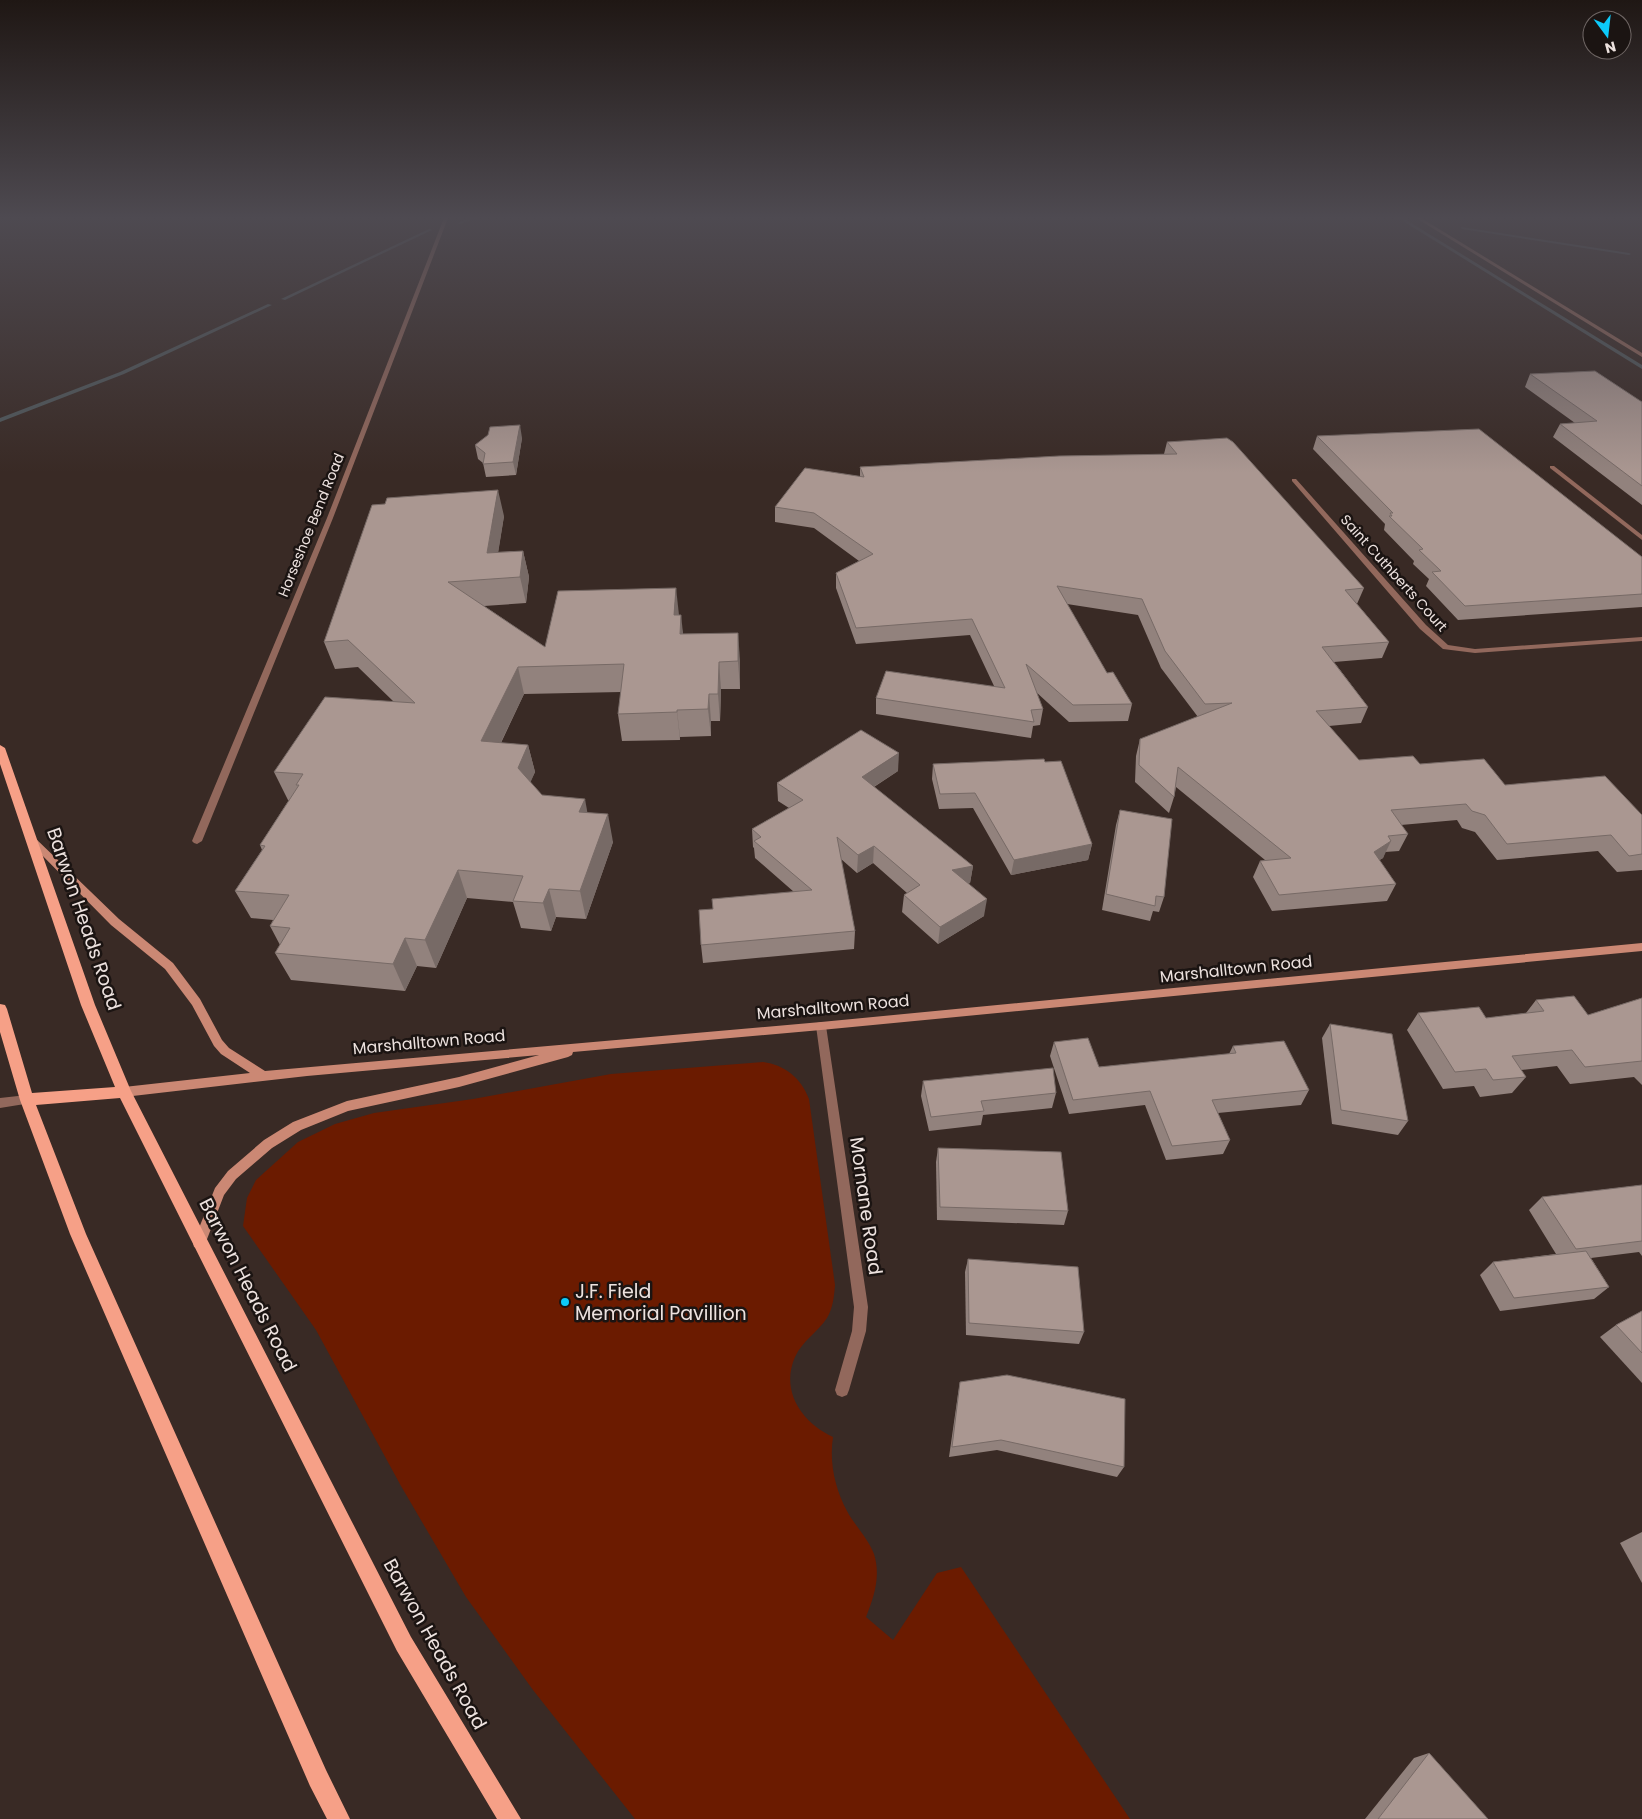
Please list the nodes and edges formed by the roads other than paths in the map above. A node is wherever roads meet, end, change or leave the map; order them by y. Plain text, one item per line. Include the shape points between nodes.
1 (413, 303) edge
2 (1557, 303) edge
3 (1642, 355) edge
4 (1552, 466) dead end
5 (1294, 480) dead end
6 (1642, 538) edge
7 (1642, 639) edge
8 (0, 748) edge
9 (30, 837) junction
10 (197, 841) dead end
11 (1642, 946) edge
12 (0, 1009) edge
13 (821, 1026) junction
14 (596, 1045) junction
15 (264, 1076) junction
16 (124, 1092) junction
17 (27, 1100) junction
18 (0, 1103) edge
19 (199, 1243) junction
20 (842, 1390) dead end
21 (339, 1819) edge
22 (510, 1819) edge

1 - 10 street, Horseshoe Bend Road
2 - 3 street
4 - 6 street
5 - 7 street, Saint Cuthberts Court via 1423,627 1446,647 1476,651
8 - 9 main road, Barwon Heads Road
9 - 15 street via 114,922 169,966 196,1002 225,1051
9 - 16 main road, Barwon Heads Road via 88,1006
11 - 13 street, Marshalltown Road
12 - 17 main road
13 - 14 street, Marshalltown Road
13 - 20 street, Mornane Road via 861,1307 859,1331
14 - 15 street, Marshalltown Road
14 - 19 street via 459,1082 347,1106 298,1126 268,1144 232,1175 219,1192
15 - 16 street, Marshalltown Road
16 - 17 main road, Marshalltown Road
16 - 19 main road, Barwon Heads Road
17 - 18 street
17 - 21 main road via 78,1234
19 - 22 main road, Barwon Heads Road via 404,1644

